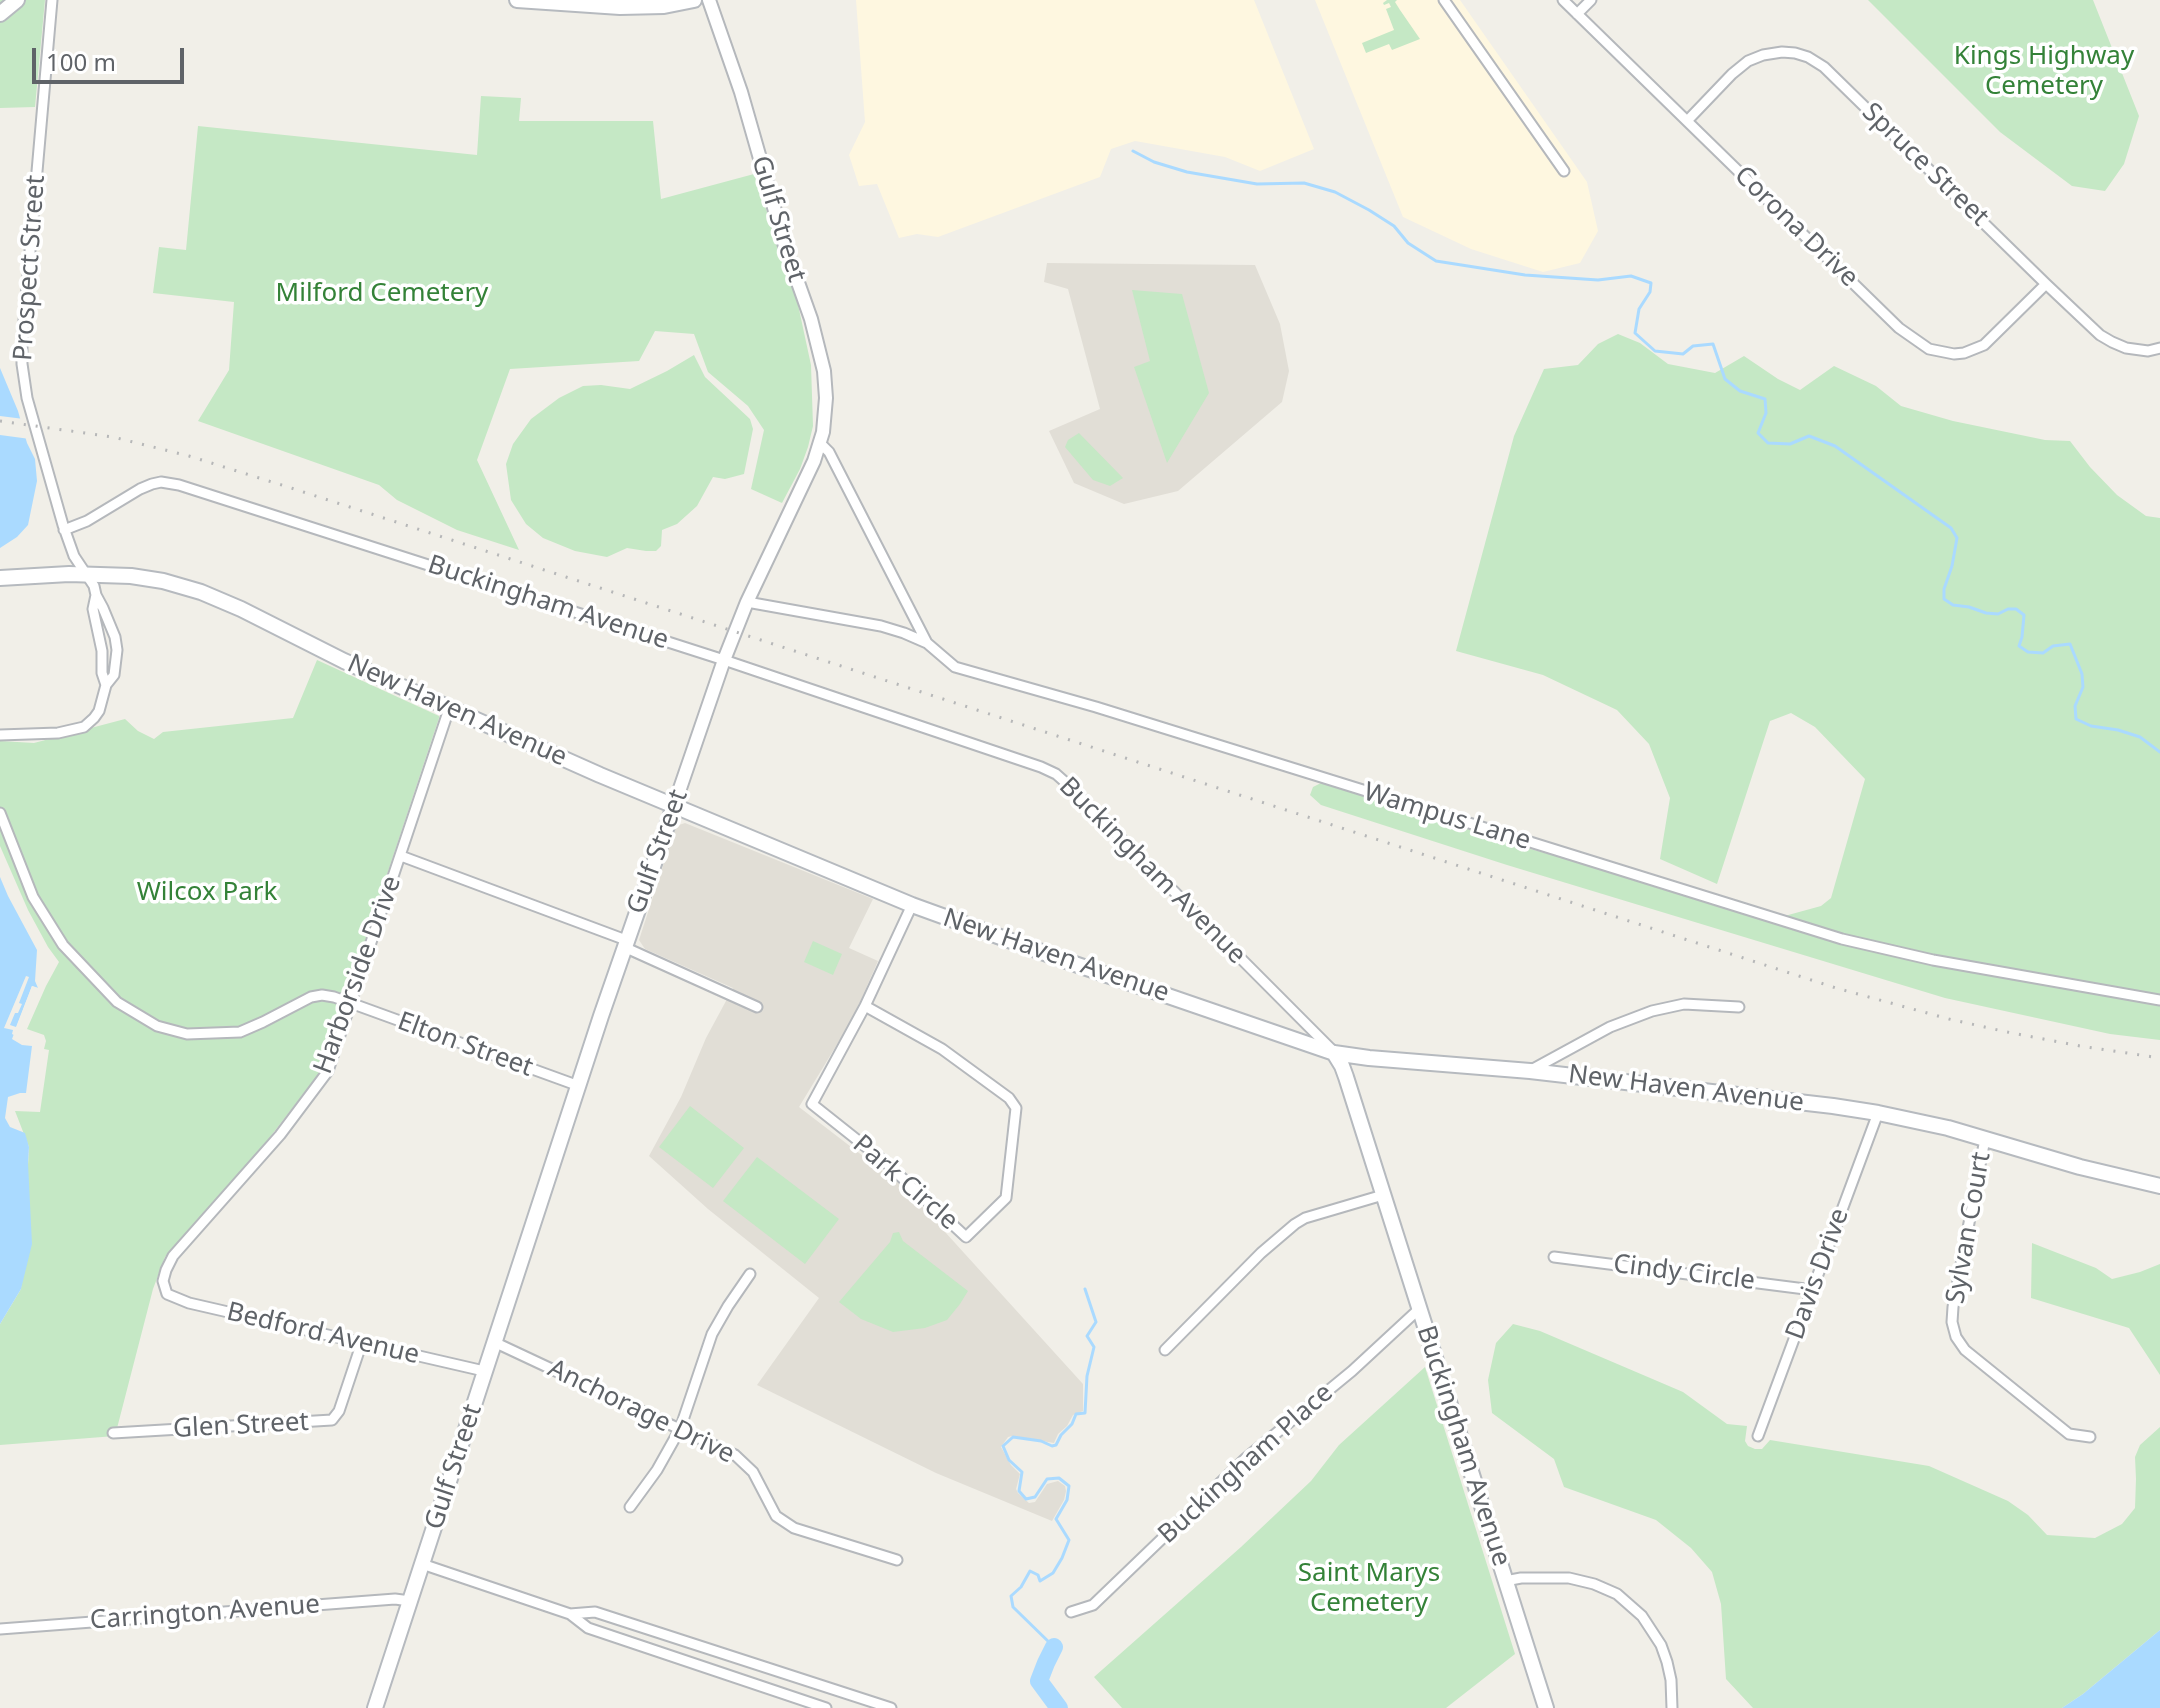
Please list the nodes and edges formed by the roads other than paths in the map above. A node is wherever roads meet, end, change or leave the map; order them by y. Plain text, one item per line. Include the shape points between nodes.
1 (17, 0) edge
2 (52, 0) edge
3 (517, 0) edge
4 (709, 0) edge
5 (1444, 0) edge
6 (1563, 0) edge
7 (1591, 0) edge
8 (688, 1) edge
9 (0, 14) edge
10 (1577, 14) junction
11 (1687, 121) junction
12 (1564, 171) dead end
13 (2046, 284) junction
14 (2160, 348) edge
15 (820, 443) junction
16 (64, 530) junction
17 (86, 574) junction
18 (0, 578) edge
19 (96, 595) junction
20 (747, 602) junction
21 (927, 643) junction
22 (724, 660) junction
23 (106, 685) junction
24 (449, 709) junction
25 (0, 735) edge
26 (674, 806) junction
27 (0, 813) edge
28 (401, 856) junction
29 (912, 905) junction
30 (625, 943) junction
31 (2160, 1000) edge
32 (351, 1003) junction
33 (865, 1006) junction
34 (757, 1007) dead end
35 (1739, 1007) dead end
36 (1334, 1053) junction
37 (1530, 1071) junction
38 (579, 1086) junction
39 (1878, 1113) junction
40 (1985, 1139) junction
41 (2160, 1186) edge
42 (1383, 1195) junction
43 (1554, 1257) dead end
44 (750, 1274) dead end
45 (164, 1289) joint
46 (1813, 1290) junction
47 (1419, 1309) junction
48 (362, 1342) junction
49 (494, 1342) junction
50 (1165, 1350) dead end
51 (484, 1371) junction
52 (680, 1429) junction
53 (113, 1433) dead end
54 (1758, 1436) dead end
55 (2090, 1437) dead end
56 (630, 1507) dead end
57 (897, 1560) dead end
58 (422, 1564) junction
59 (1505, 1581) junction
60 (410, 1601) junction
61 (1071, 1612) dead end
62 (570, 1614) junction
63 (0, 1629) edge
64 (725, 1654) junction
65 (719, 1672) junction
66 (375, 1708) edge
67 (826, 1708) edge
68 (891, 1708) edge
69 (1546, 1708) edge
70 (1672, 1708) edge

1 - 9 main road
2 - 16 street, Prospect Street via 22,364
3 - 8 main road via 620,7
4 - 15 street, Gulf Street via 824,371
5 - 12 street
6 - 10 street, Corona Drive
7 - 10 street
10 - 11 street, Corona Drive
11 - 13 street, Corona Drive via 1899,328 1929,349 1954,354 1984,345
11 - 13 street, Spruce Street via 1748,61 1782,52 1808,57
13 - 14 street, Spruce Street via 2112,342 2133,350
15 - 20 street, Gulf Street
15 - 21 street
16 - 17 street, Prospect Street
16 - 22 street, Buckingham Avenue via 152,484 179,485
17 - 18 main road, New Haven Avenue
17 - 19 street, Prospect Street
17 - 24 main road, New Haven Avenue via 163,581 201,592
19 - 23 street via 93,609
19 - 23 street, Prospect Street via 117,650 114,675
20 - 21 street, Wampus Lane via 881,626
20 - 22 street, Gulf Street
21 - 31 street, Wampus Lane via 955,667 1842,939
22 - 26 street, Gulf Street
22 - 36 street, Buckingham Avenue via 1056,774
23 - 25 street, Prospect Street via 99,711 84,727
24 - 26 main road, New Haven Avenue
24 - 28 street, Harborside Drive
26 - 29 main road, New Haven Avenue
26 - 30 main road, Gulf Street
27 - 32 street, Elton Street via 29,887 63,945 117,1002 157,1026 187,1034 222,1034 248,1029 311,997
28 - 30 street
28 - 32 street, Harborside Drive
29 - 33 street
29 - 36 main road, New Haven Avenue
30 - 34 street
30 - 38 main road, Gulf Street
32 - 38 street, Elton Street
32 - 45 street, Harborside Drive via 325,1077 173,1256
33 - 33 street, Park Circle via 942,1049 1016,1108 1006,1198 966,1237 812,1104
35 - 37 street via 1684,1004 1652,1011 1610,1027
36 - 37 main road, New Haven Avenue
36 - 42 main road, Buckingham Avenue
37 - 39 main road, New Haven Avenue
38 - 49 main road, Gulf Street
39 - 40 main road, New Haven Avenue
39 - 46 street, Davis Drive
40 - 41 main road, New Haven Avenue
40 - 55 street, Sylvan Court via 1953,1307 1956,1337 1965,1350 2069,1434
42 - 47 main road, Buckingham Avenue
42 - 50 street via 1295,1224
43 - 46 street, Cindy Circle
44 - 52 street via 712,1334
45 - 48 street, Bedford Avenue via 189,1303
46 - 54 street, Davis Drive
47 - 59 main road, Buckingham Avenue
47 - 61 street, Buckingham Place via 1246,1458 1093,1605
48 - 51 street, Bedford Avenue
48 - 53 street, Glen Street via 332,1420
49 - 51 main road, Gulf Street
49 - 52 street, Anchorage Drive
51 - 58 main road, Gulf Street
52 - 56 street
52 - 57 street, Anchorage Drive via 745,1462 776,1516 794,1528
58 - 60 main road, Gulf Street
58 - 62 street
59 - 69 main road, Buckingham Avenue
59 - 70 street via 1569,1578 1594,1584 1631,1604 1652,1630 1667,1662
60 - 63 street, Carrington Avenue
60 - 66 main road, Gulf Street
62 - 64 street via 595,1612
62 - 65 street via 588,1628
64 - 65 street
64 - 68 street
65 - 67 street

